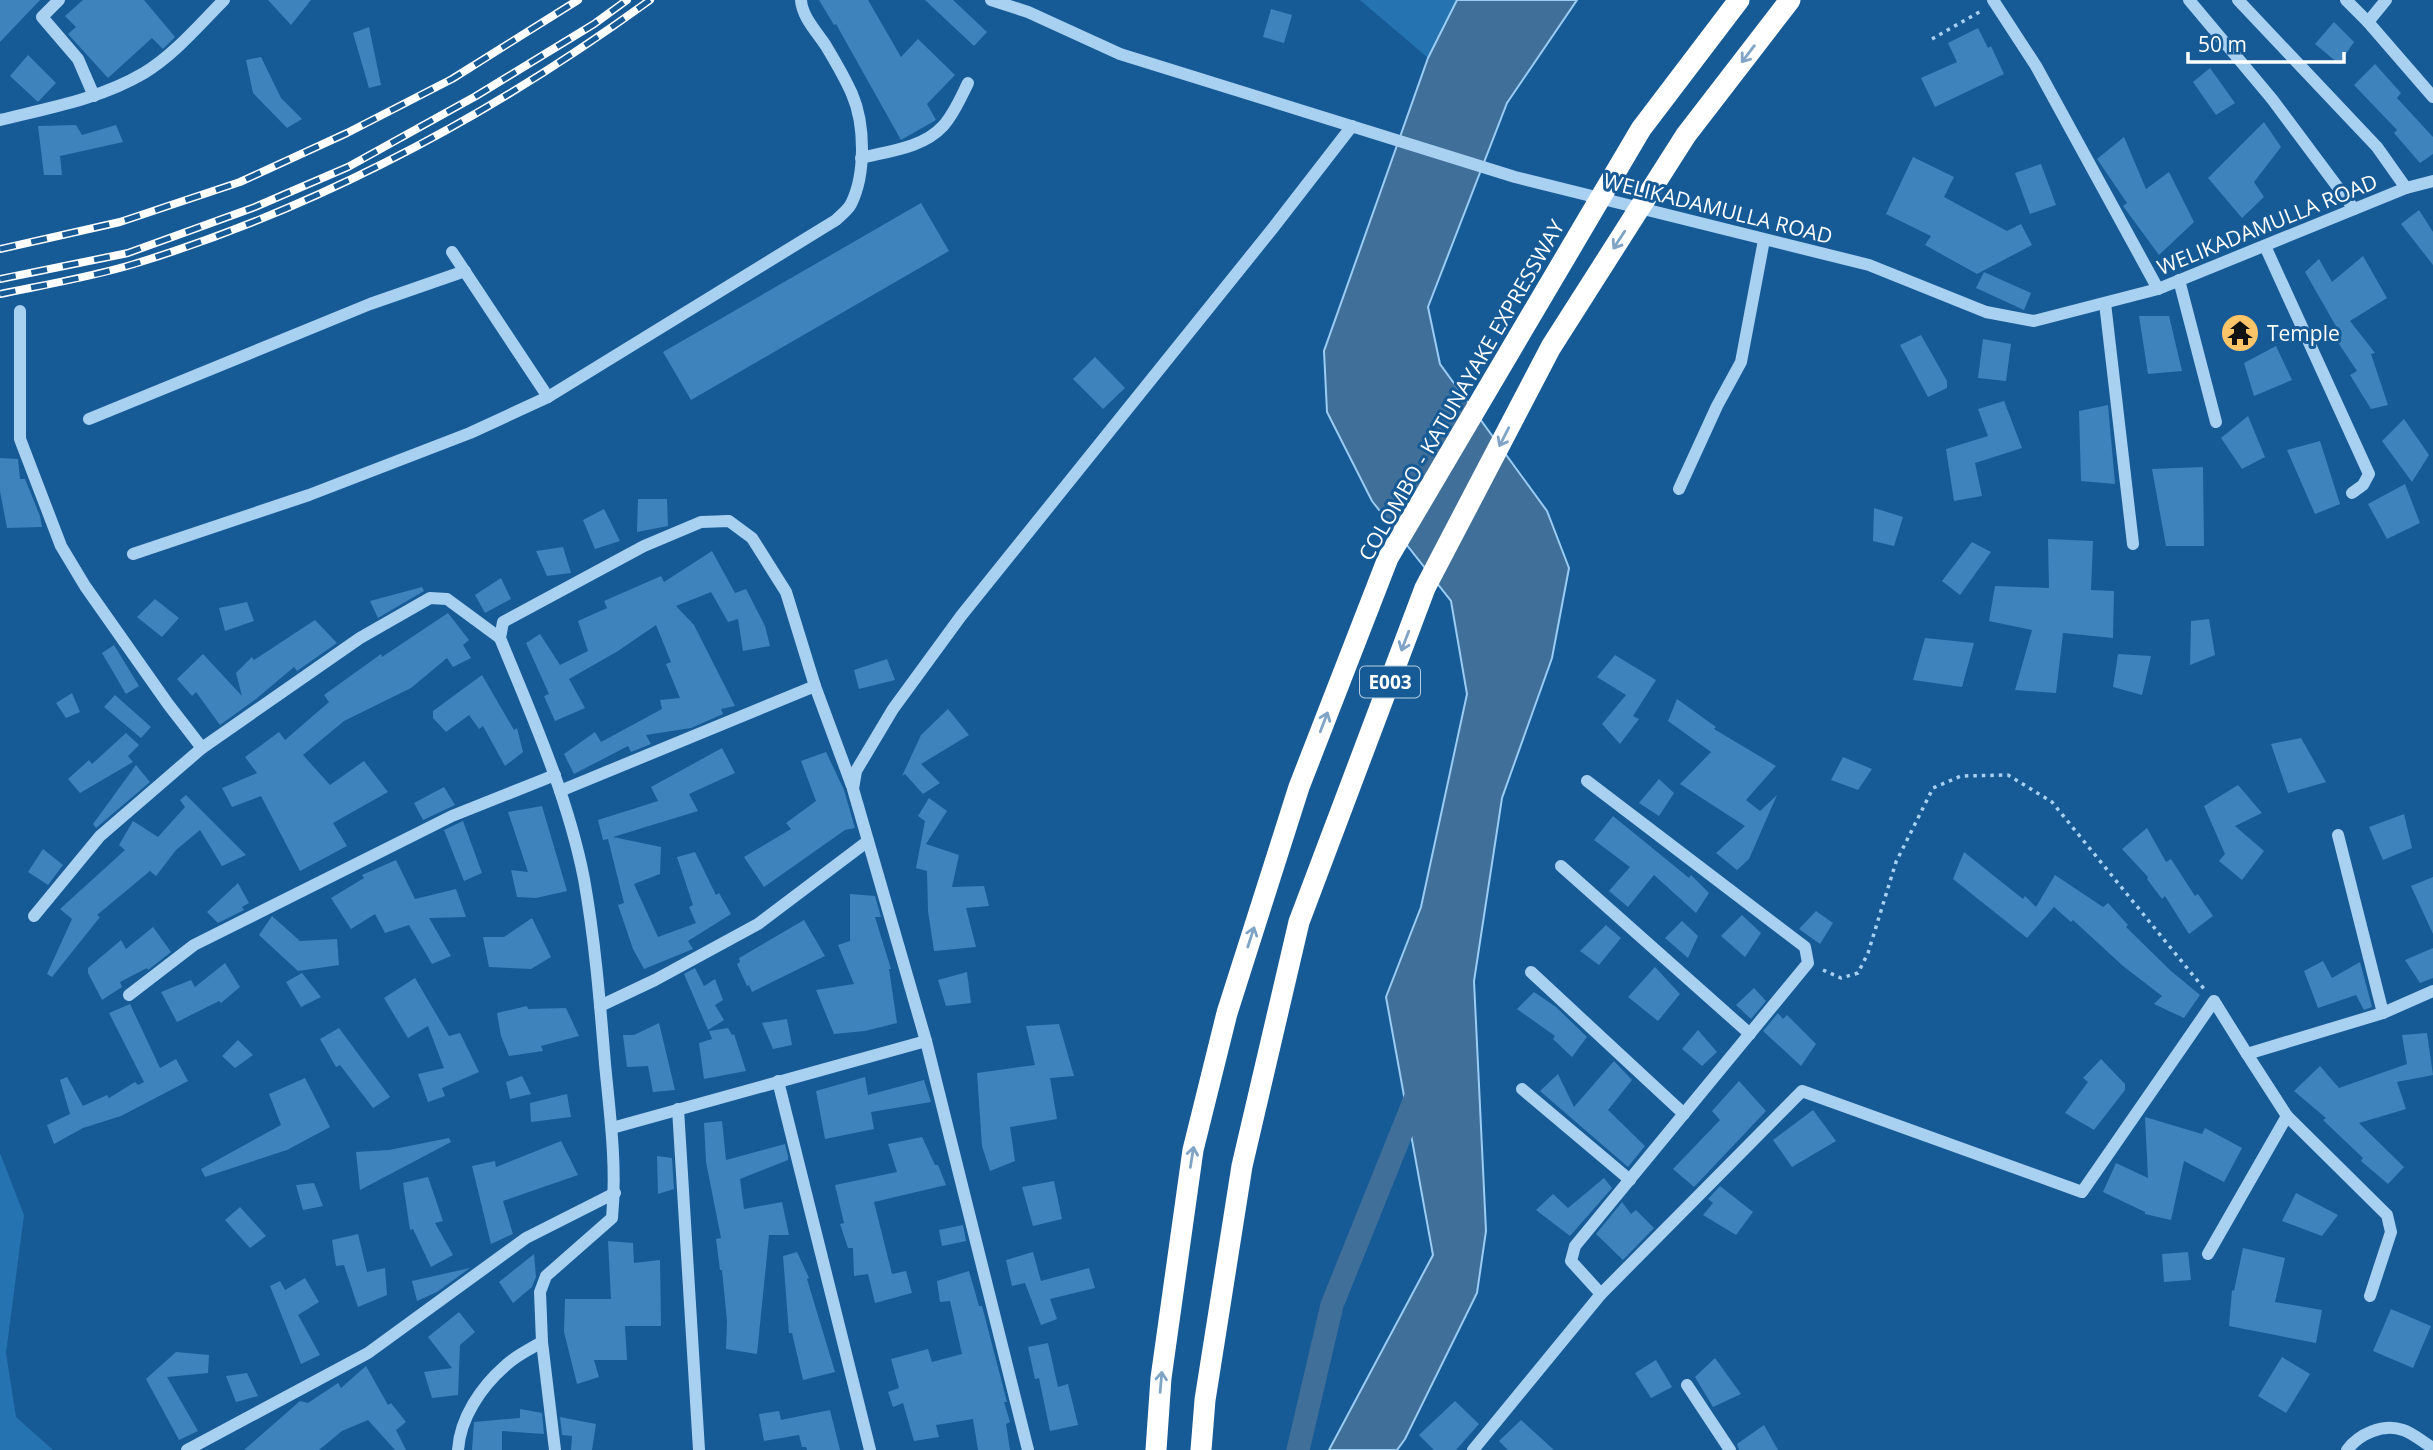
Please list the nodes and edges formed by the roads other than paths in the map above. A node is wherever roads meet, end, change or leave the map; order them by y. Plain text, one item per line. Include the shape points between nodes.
1 (58, 0) edge
2 (224, 0) edge
3 (801, 0) edge
4 (991, 0) edge
5 (1739, 0) edge
6 (1790, 0) edge
7 (2189, 0) edge
8 (2238, 0) edge
9 (2346, 0) edge
10 (2386, 0) edge
11 (1994, 1) edge
12 (1027, 6) edge
13 (2368, 22) junction
14 (968, 83) dead end
15 (94, 96) junction
16 (2433, 97) edge
17 (0, 120) edge
18 (1352, 126) junction
19 (861, 158) junction
20 (2433, 181) edge
21 (2406, 188) junction
22 (2354, 209) junction
23 (1765, 240) junction
24 (2265, 246) junction
25 (453, 252) dead end
26 (465, 271) junction
27 (2179, 280) junction
28 (2158, 289) junction
29 (2105, 303) junction
30 (20, 311) dead end
31 (548, 397) junction
32 (89, 419) dead end
33 (2217, 422) dead end
34 (1679, 489) dead end
35 (2352, 493) dead end
36 (2133, 544) dead end
37 (133, 554) dead end
38 (500, 638) junction
39 (815, 686) junction
40 (202, 748) junction
41 (555, 775) junction
42 (1587, 781) dead end
43 (853, 789) junction
44 (560, 791) junction
45 (2338, 835) dead end
46 (868, 841) junction
47 (1561, 866) dead end
48 (34, 916) dead end
49 (1531, 972) dead end
50 (2433, 991) edge
51 (129, 995) dead end
52 (600, 1006) junction
53 (2383, 1013) junction
54 (1750, 1034) junction
55 (926, 1041) junction
56 (2248, 1054) junction
57 (778, 1081) junction
58 (1522, 1089) dead end
59 (678, 1109) junction
60 (1684, 1114) junction
61 (2287, 1116) junction
62 (612, 1128) junction
63 (1630, 1180) junction
64 (614, 1194) junction
65 (2208, 1254) dead end
66 (1601, 1294) junction
67 (2370, 1296) dead end
68 (542, 1342) junction
69 (1687, 1385) dead end
70 (2433, 1448) edge
71 (187, 1450) edge
72 (458, 1450) edge
73 (555, 1450) edge
74 (698, 1450) edge
75 (870, 1450) edge
76 (1028, 1450) edge
77 (1156, 1450) edge
78 (1201, 1450) edge
79 (1474, 1450) edge
80 (1730, 1450) edge
81 (2347, 1450) edge

1 - 15 street via 42,17 78,59
2 - 15 street via 145,72
3 - 19 street via 852,94
4 - 12 street, WELIKADAMULLA ROAD
77 -> 5 highway, COLOMBO - KATUNAYAKE EXPRESSWAY / E003, bridge via 1161,1378 1192,1150 1227,1013 1299,786 1388,558 1641,129
6 -> 78 highway, E003, bridge via 1686,135 1551,346 1425,588 1299,922 1242,1166
7 - 22 street via 2272,99
8 - 21 street via 2376,147
9 - 13 street
10 - 13 street
11 - 28 street via 2036,66
12 - 18 street, WELIKADAMULLA ROAD via 1120,54
13 - 16 street
14 - 19 street via 943,127 918,144
15 - 17 street
18 - 23 street, WELIKADAMULLA ROAD via 1515,177
18 - 43 street via 961,616 893,709 856,771
19 - 31 street via 850,206 836,219
20 - 21 street, WELIKADAMULLA ROAD
21 - 22 street, WELIKADAMULLA ROAD
22 - 24 street, WELIKADAMULLA ROAD
23 - 29 street, WELIKADAMULLA ROAD via 1869,265 1986,312 2034,321
23 - 34 street via 1741,362
24 - 27 street, WELIKADAMULLA ROAD
24 - 35 street via 2368,474
25 - 26 street
26 - 31 street
26 - 32 street via 370,304
27 - 28 street, WELIKADAMULLA ROAD
27 - 33 street
28 - 29 street, WELIKADAMULLA ROAD
29 - 36 street
30 - 40 street via 20,439 61,546 167,704
31 - 37 street via 470,433 309,495
38 - 39 street via 503,622 644,546 701,522 729,521 752,538 786,592
38 - 40 street via 447,599 430,598 360,638
38 - 41 street
39 - 43 street
39 - 44 street
40 - 48 street via 100,835
41 - 44 street
41 - 51 street via 452,816 194,945
42 - 54 street via 1805,947 1808,963
43 - 46 street
44 - 52 street via 584,878
45 - 53 street
46 - 52 street via 758,924
46 - 55 street
47 - 54 street
49 - 60 street
50 - 53 street
52 - 62 street
53 - 56 street
54 - 60 street
55 - 57 street
55 - 76 street
56 - 61 street
56 - 66 street via 2214,1000 2082,1192 1802,1090
57 - 59 street
57 - 75 street
58 - 63 street
59 - 62 street
59 - 74 street
60 - 63 street
61 - 65 street
61 - 67 street via 2387,1215 2391,1231
62 - 64 street
63 - 66 street via 1575,1246 1571,1261
64 - 68 street via 612,1218 546,1276 540,1292
64 - 71 street via 526,1238 368,1353
66 - 79 street
68 - 72 street via 505,1365 472,1405
68 - 73 street
69 - 80 street
70 - 81 street via 2403,1429 2377,1429 2355,1438

